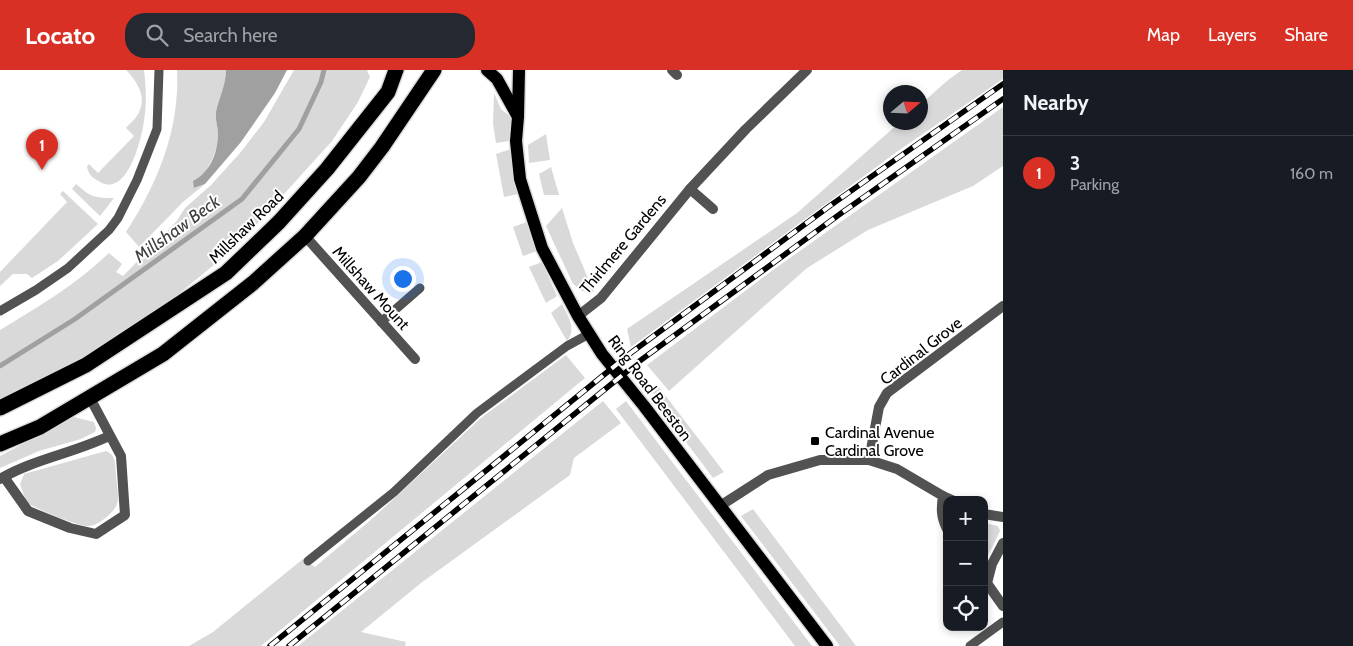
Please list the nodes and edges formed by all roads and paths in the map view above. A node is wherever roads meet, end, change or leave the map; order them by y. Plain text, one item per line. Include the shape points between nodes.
1 (159, 70) edge
2 (396, 70) edge
3 (434, 70) edge
4 (487, 70) edge
5 (519, 70) edge
6 (806, 70) edge
7 (518, 117) junction
8 (690, 188) junction
9 (713, 209) dead end
10 (305, 236) junction
11 (421, 290) dead end
12 (1003, 306) edge
13 (0, 311) edge
14 (578, 316) junction
15 (383, 324) junction
16 (590, 334) junction
17 (415, 359) dead end
18 (89, 396) junction
19 (0, 408) edge
20 (109, 436) junction
21 (0, 444) edge
22 (869, 460) junction
23 (2, 478) edge
24 (944, 496) edge
25 (943, 505) edge
26 (720, 506) junction
27 (988, 515) edge
28 (1003, 518) edge
29 (943, 521) edge
30 (1003, 543) edge
31 (308, 561) dead end
32 (988, 575) edge
33 (988, 584) edge
34 (1003, 606) edge
35 (1003, 622) edge
36 (827, 646) edge
37 (970, 646) edge

1 - 13 lane via 157,129 118,218 68,268
2 - 19 highway, Millshaw Road via 388,92 327,169 226,273 86,365
3 - 10 highway via 359,177
4 - 7 main road via 497,79
5 - 7 main road, Ring Road Beeston
6 - 8 street, Thirlmere Gardens
7 - 14 main road, Ring Road Beeston via 516,142 520,178 542,248
8 - 9 street, Thirlmere Gardens
8 - 14 street, Thirlmere Gardens via 600,298
10 - 15 street, Millshaw Mount
10 - 18 highway via 253,283 163,354
11 - 15 lane
12 - 22 street, Cardinal Grove via 887,393 879,407
14 - 16 main road, Ring Road Beeston
15 - 17 street, Millshaw Mount
16 - 26 main road, Ring Road Beeston via 605,358
16 - 31 lane via 566,346 477,413 394,492
18 - 20 street
18 - 21 highway via 40,427
20 - 23 street
20 - 23 street via 121,456 125,515 96,534 70,528 28,511
22 - 24 street via 897,469
22 - 26 street via 820,460 768,474
25 - 29 street
26 - 36 main road, Ring Road Beeston
27 - 28 street
30 - 32 street
33 - 34 street
35 - 37 lane

